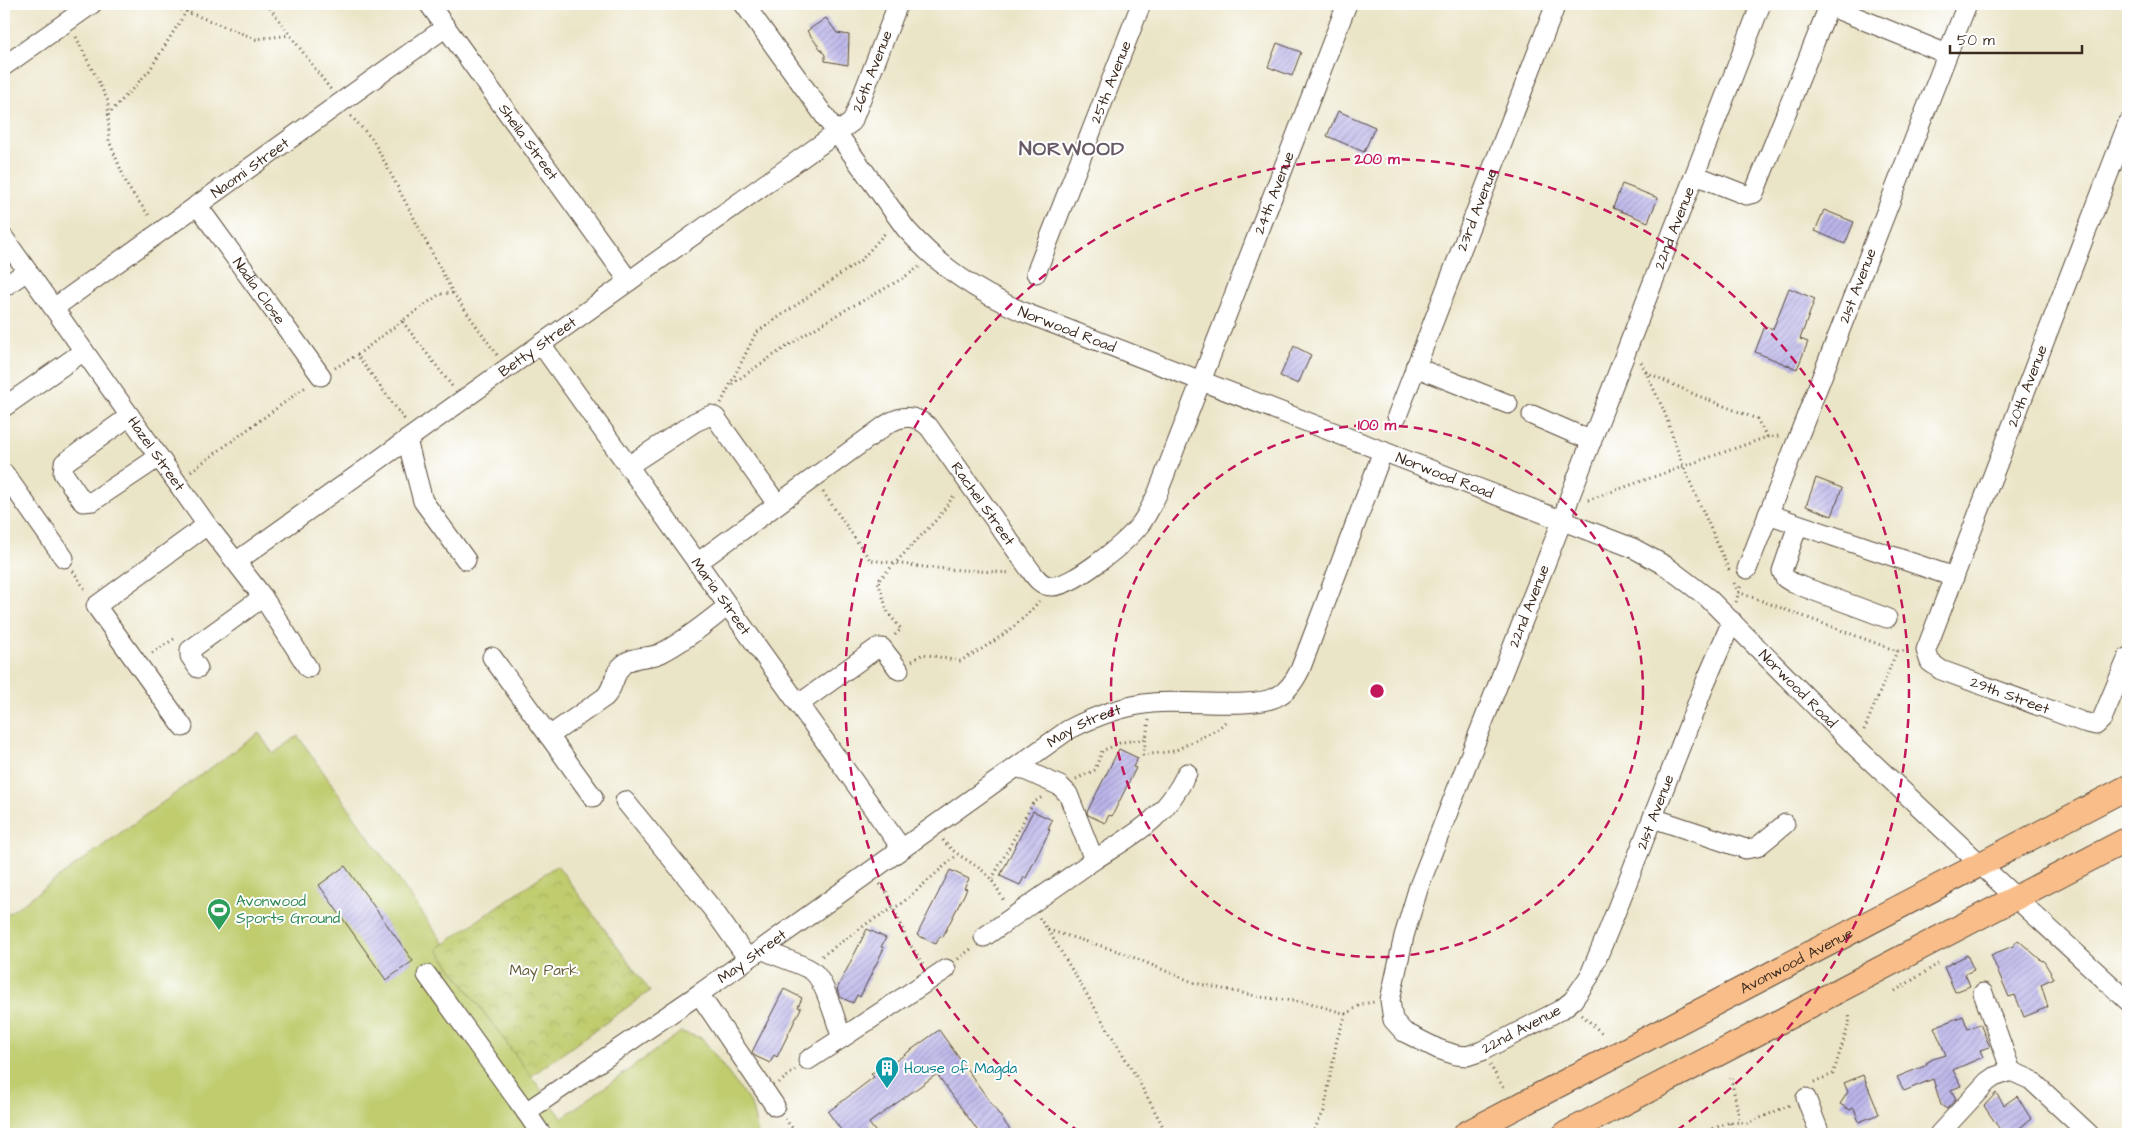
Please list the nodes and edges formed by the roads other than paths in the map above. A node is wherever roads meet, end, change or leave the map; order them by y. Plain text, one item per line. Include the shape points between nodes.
1 (92, 4) edge
2 (429, 4) edge
3 (744, 4) edge
4 (898, 4) edge
5 (1141, 4) edge
6 (1347, 4) edge
7 (1556, 4) edge
8 (1761, 4) edge
9 (1967, 4) edge
10 (1829, 5) edge
11 (446, 27) junction
12 (1947, 54) junction
13 (4, 66) edge
14 (2128, 123) edge
15 (836, 133) junction
16 (1695, 175) junction
17 (197, 205) junction
18 (4, 238) edge
19 (27, 271) junction
20 (1036, 273) dead end
21 (629, 281) junction
22 (4, 287) edge
23 (54, 308) junction
24 (541, 344) junction
25 (84, 351) junction
26 (1416, 367) junction
27 (321, 376) road end
28 (1202, 381) junction
29 (1508, 404) dead end
30 (4, 407) edge
31 (1532, 415) dead end
32 (130, 416) junction
33 (1397, 416) dead end
34 (411, 437) junction
35 (1592, 441) junction
36 (1383, 451) junction
37 (159, 457) junction
38 (628, 466) junction
39 (4, 473) edge
40 (776, 504) junction
41 (1768, 514) junction
42 (1562, 521) junction
43 (207, 525) junction
44 (1798, 525) junction
45 (64, 558) road end
46 (466, 560) dead end
47 (237, 562) junction
48 (697, 563) junction
49 (1747, 569) dead end
50 (1954, 577) junction
51 (264, 597) junction
52 (728, 606) junction
53 (1887, 618) dead end
54 (1732, 621) junction
55 (1926, 650) joint
56 (2128, 656) edge
57 (492, 657) dead end
58 (198, 668) dead end
59 (308, 668) dead end
60 (899, 670) road end
61 (799, 704) junction
62 (183, 727) dead end
63 (549, 736) junction
64 (1018, 767) junction
65 (1187, 773) dead end
66 (2128, 787) edge
67 (593, 797) dead end
68 (625, 800) dead end
69 (1653, 818) junction
70 (1785, 824) dead end
71 (2128, 839) edge
72 (902, 849) junction
73 (1094, 860) junction
74 (1981, 864) junction
75 (2016, 898) junction
76 (984, 937) road end
77 (755, 954) junction
78 (939, 973) road end
79 (427, 975) dead end
80 (1983, 993) dead end
81 (700, 994) junction
82 (1573, 1000) joint
83 (2128, 1001) edge
84 (842, 1038) junction
85 (808, 1060) road end
86 (2011, 1071) junction
87 (1806, 1098) road end
88 (770, 1100) road end
89 (526, 1112) junction
90 (541, 1134) edge
91 (1465, 1134) edge
92 (1565, 1134) edge
93 (1820, 1134) edge
94 (1939, 1134) edge
95 (2089, 1134) edge

1 - 13 street
2 - 11 street, Sheila Street
3 - 15 street, Norwood Road
4 - 15 street, 26th Avenue via 852,122
5 - 20 street, 25th Avenue
6 - 28 street, 24th Avenue
7 - 26 street, 23rd Avenue
8 - 16 street, 22nd Avenue
9 - 12 street, 21st Avenue
10 - 12 street
10 - 16 street via 1754,192 1746,195
11 - 17 street, Naomi Street
11 - 21 street, Sheila Street
12 - 41 street, 21st Avenue
14 - 50 street, 20th Avenue
15 - 21 street, Betty Street
15 - 28 street, Norwood Road via 906,229 929,254 959,278 1023,312
16 - 35 street, 22nd Avenue
17 - 23 street, Naomi Street
17 - 27 street, Nadia Close
18 - 19 street, Hazel Street
19 - 22 street
19 - 23 street, Hazel Street
21 - 24 street, Betty Street
23 - 25 street, Hazel Street
24 - 34 street, Betty Street
24 - 38 street, Maria Street
25 - 30 street
25 - 32 street, Hazel Street
26 - 29 street
26 - 33 street, 23rd Avenue
28 - 36 street, Norwood Road
28 - 40 street, Rachel Street via 1158,492 1141,524 1117,549 1092,567 1067,582 1050,587 1041,583 1028,568 929,428 912,417 896,419
31 - 35 street
32 - 37 street, Hazel Street
32 - 37 street via 64,463 63,473 88,503
34 - 46 street via 423,501
34 - 47 street, Betty Street
35 - 42 street, 22nd Avenue
36 - 42 street, Norwood Road
36 - 64 street, May Street via 1300,670 1280,696 1260,702 1153,702 1121,708 1068,730
37 - 43 street, Hazel Street
38 - 40 street via 711,415
38 - 48 street, Maria Street
39 - 45 street
40 - 48 street, Rachel Street
41 - 44 street
41 - 49 street, 21st Avenue
42 - 54 street, Norwood Road via 1633,548 1666,566
42 - 82 street, 22nd Avenue via 1419,886 1390,1000 1393,1020 1404,1032 1438,1049 1467,1056 1482,1051
43 - 47 street, Hazel Street
43 - 62 street via 96,606
44 - 50 street
44 - 53 street via 1782,571 1785,578
47 - 51 street, Hazel Street
48 - 52 street, Maria Street
50 - 55 street, 20th Avenue
51 - 58 street via 190,650
51 - 59 street, Hazel Street
52 - 61 street, Maria Street
52 - 63 street via 659,654 626,662 619,668 612,689 605,697
54 - 69 street, 21st Avenue
54 - 74 street, Norwood Road via 1856,747
55 - 56 street, 29th Street via 1930,662 1941,670 2096,725 2102,719
57 - 63 street
60 - 61 street via 882,648 874,650
61 - 72 street, Maria Street
63 - 67 street
64 - 72 street, May Street
64 - 73 street via 1060,786 1068,794
65 - 73 street via 1173,799 1159,815
66 - 74 main road, Avonwood Avenue
68 - 77 street via 714,911
69 - 70 street via 1746,849 1757,847
69 - 82 street, 21st Avenue via 1588,977
71 - 75 main road
72 - 77 street, May Street
73 - 76 street
74 - 75 street, Norwood Road
74 - 91 main road, Avonwood Avenue
75 - 83 street, Norwood Road
75 - 92 main road
77 - 81 street, May Street
77 - 84 street via 782,959 818,975
78 - 84 street
79 - 89 street
80 - 86 street
81 - 88 street
81 - 89 street, May Street
84 - 85 street
86 - 94 street via 1994,1076 1987,1082
86 - 95 street via 2031,1080
87 - 93 street
89 - 90 street

